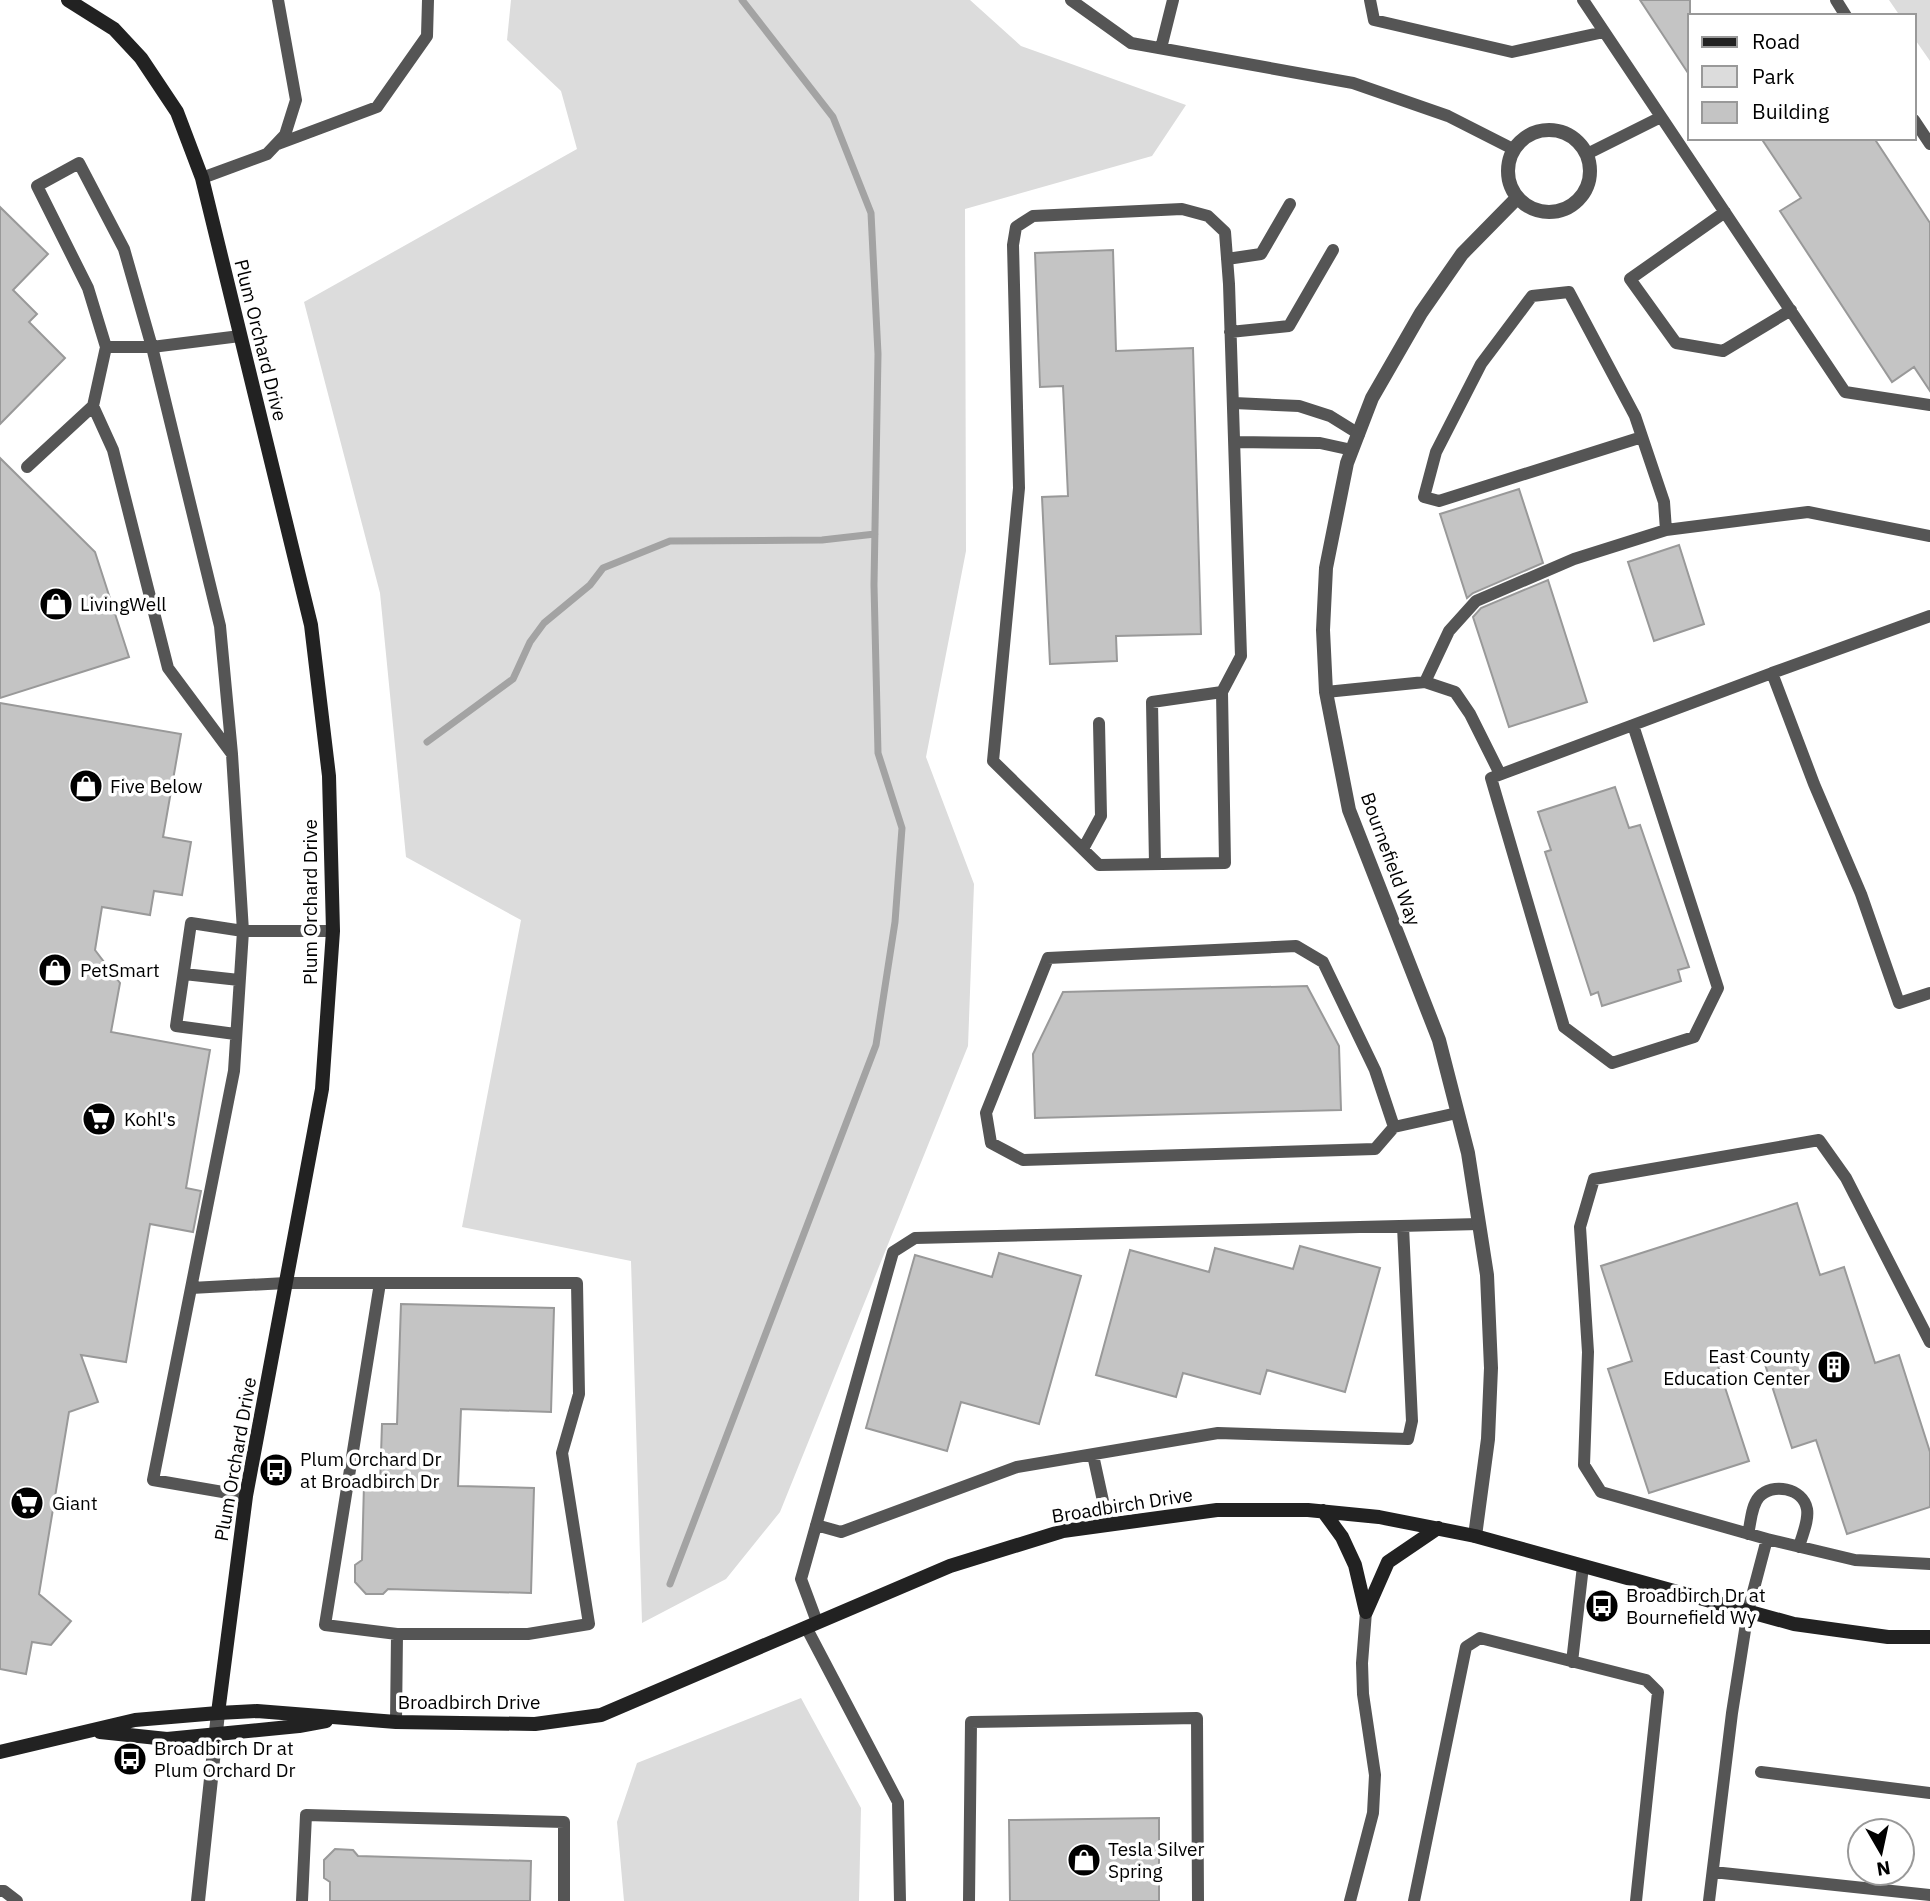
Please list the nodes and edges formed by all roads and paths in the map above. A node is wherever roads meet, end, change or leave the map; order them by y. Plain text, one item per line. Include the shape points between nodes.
1 (68, 0) edge
2 (278, 0) edge
3 (428, 0) edge
4 (1071, 0) edge
5 (1173, 0) edge
6 (1370, 0) edge
7 (1583, 0) edge
8 (1604, 32) junction
9 (1161, 48) junction
10 (1661, 117) junction
11 (1916, 123) edge
12 (1930, 144) edge
13 (274, 145) junction
14 (1513, 149) junction
15 (1587, 154) junction
16 (202, 178) junction
17 (1517, 198) junction
18 (1290, 204) dead end
19 (1725, 212) junction
20 (1333, 250) dead end
21 (1227, 259) junction
22 (1791, 310) junction
23 (1230, 332) junction
24 (240, 336) junction
25 (106, 347) junction
26 (152, 347) junction
27 (1234, 403) junction
28 (1930, 405) edge
29 (93, 406) junction
30 (1359, 434) junction
31 (1642, 437) junction
32 (1235, 442) junction
33 (1352, 450) junction
34 (27, 467) dead end
35 (1666, 530) junction
36 (1930, 536) edge
37 (1930, 616) edge
38 (1772, 673) junction
39 (1425, 682) junction
40 (1222, 692) junction
41 (1326, 692) junction
42 (1099, 723) dead end
43 (1633, 725) junction
44 (232, 754) junction
45 (1500, 774) junction
46 (1083, 849) junction
47 (1155, 864) junction
48 (243, 931) junction
49 (334, 931) junction
50 (184, 974) junction
51 (239, 980) junction
52 (1930, 993) edge
53 (235, 1034) junction
54 (1457, 1113) junction
55 (1394, 1126) junction
56 (1479, 1224) junction
57 (1403, 1226) junction
58 (286, 1283) junction
59 (380, 1283) junction
60 (191, 1288) junction
61 (1930, 1342) edge
62 (1093, 1455) junction
63 (246, 1496) junction
64 (1323, 1511) junction
65 (1108, 1524) junction
66 (816, 1525) junction
67 (1437, 1528) junction
68 (1748, 1534) junction
69 (1475, 1536) junction
70 (1767, 1539) junction
71 (1799, 1547) junction
72 (1930, 1564) edge
73 (1583, 1566) junction
74 (1748, 1611) junction
75 (1366, 1612) junction
76 (812, 1625) junction
77 (397, 1634) junction
78 (1930, 1637) edge
79 (1572, 1662) junction
80 (218, 1713) junction
81 (341, 1717) junction
82 (396, 1722) junction
83 (86, 1731) junction
84 (216, 1734) junction
85 (0, 1752) edge
86 (1760, 1772) dead end
87 (1930, 1793) edge
88 (1713, 1872) junction
89 (0, 1891) edge
90 (1930, 1895) edge
91 (17, 1901) edge
92 (198, 1901) edge
93 (302, 1901) edge
94 (564, 1901) edge
95 (900, 1901) edge
96 (969, 1901) edge
97 (1198, 1901) edge
98 (1350, 1901) edge
99 (1414, 1901) edge
100 (1636, 1901) edge
101 (1709, 1901) edge

1 - 16 street, Plum Orchard Drive via 114,29 141,58 177,112
2 - 13 lane via 296,100 285,135
3 - 13 lane via 427,36 377,107
4 - 9 lane via 1131,43
5 - 9 lane
6 - 8 lane via 1374,20 1512,52
7 - 8 lane
8 - 10 lane
9 - 14 lane via 1353,83 1448,116
10 - 15 lane
10 - 19 lane
11 - 12 lane
13 - 16 lane via 267,154
14 - 15 street via 1532,132 1545,129 1570,135
14 - 17 street via 1507,174
15 - 17 street via 1590,167 1585,192 1565,209 1539,211
16 - 24 street, Plum Orchard Drive
17 - 30 street, Bournefield Way via 1462,254 1421,313 1372,398
18 - 21 lane via 1261,254
19 - 22 lane
19 - 22 lane via 1630,279 1676,343 1723,351
20 - 23 lane via 1289,326
21 - 23 lane
21 - 46 lane via 1225,232 1208,216 1182,209 1034,216 1016,227 1019,488 993,761
22 - 28 lane via 1845,392
23 - 27 lane
24 - 26 lane
24 - 49 street, Plum Orchard Drive via 312,625 329,776
25 - 26 lane
25 - 26 lane via 88,288 37,186 79,163 124,249
25 - 29 lane
26 - 44 lane via 220,626
27 - 30 lane via 1298,406 1330,416
27 - 32 lane
29 - 34 lane
29 - 44 lane via 113,450 168,668
30 - 33 street, Bournefield Way
31 - 31 lane via 1569,292 1532,296 1481,364 1436,452 1424,497 1439,501
31 - 35 lane via 1664,502
32 - 33 lane via 1320,443
32 - 40 lane via 1241,656
33 - 41 street, Bournefield Way via 1326,568
35 - 36 lane via 1808,512
35 - 39 lane via 1574,559 1476,601 1448,631
37 - 38 lane
38 - 43 lane
38 - 52 lane via 1861,894 1899,1003
39 - 41 lane
39 - 45 lane via 1455,692
40 - 47 lane via 1152,702
40 - 47 lane via 1225,863
41 - 54 street, Bournefield Way via 1349,810 1439,1040
42 - 46 lane via 1101,816
43 - 45 lane
43 - 45 lane via 1718,988 1694,1037 1612,1063 1564,1027 1491,778
44 - 48 lane
46 - 47 lane via 1099,865
48 - 49 lane
48 - 50 lane via 191,923
48 - 51 lane
49 - 58 street, Plum Orchard Drive via 322,1088
50 - 51 lane
50 - 53 lane via 176,1026
51 - 53 lane
53 - 60 lane via 234,1071
54 - 55 lane
54 - 56 street, Bournefield Way
55 - 55 lane via 1375,1149 1023,1160 991,1143 986,1113 1048,958 1296,946 1323,962 1375,1070
56 - 57 lane
56 - 69 street, Bournefield Way via 1487,1275 1490,1368 1489,1439
57 - 62 lane via 1412,1421 1408,1439 1218,1433
57 - 66 lane via 915,1238 893,1252
58 - 59 lane
58 - 60 lane
58 - 63 street, Plum Orchard Drive
59 - 77 lane via 325,1625
59 - 77 lane via 577,1283 579,1394 562,1454 589,1624 528,1634
60 - 63 lane via 153,1480
61 - 68 lane via 1846,1178 1819,1140 1594,1179 1580,1227 1588,1352 1584,1465 1601,1492
62 - 65 lane
62 - 66 lane via 1017,1467 841,1532
63 - 80 street, Plum Orchard Drive
64 - 65 street, Broadbirch Drive via 1217,1510
64 - 67 street, Broadbirch Drive
64 - 75 street via 1355,1565
65 - 76 street, Broadbirch Drive via 1063,1531 950,1566
66 - 76 lane via 801,1579
67 - 69 street, Broadbirch Drive
67 - 75 street via 1388,1562
68 - 70 lane
68 - 71 lane via 1760,1496 1784,1489 1800,1496 1807,1511
69 - 73 street, Broadbirch Drive
70 - 71 lane
70 - 74 lane
71 - 72 lane via 1854,1560
73 - 74 street, Broadbirch Drive
73 - 79 lane
74 - 78 street, Broadbirch Drive via 1848,1632
74 - 88 lane
75 - 98 lane via 1363,1694 1375,1774 1374,1800
76 - 82 street, Broadbirch Drive via 601,1715 535,1724
76 - 95 lane via 898,1802
77 - 82 lane
79 - 99 lane via 1480,1638 1466,1647
79 - 100 lane via 1646,1680 1658,1692
80 - 81 street, Broadbirch Drive
80 - 83 street, Broadbirch Drive via 135,1720
80 - 84 street, Plum Orchard Drive
81 - 82 street, Broadbirch Drive
81 - 84 street, Broadbirch Drive
83 - 84 street, Broadbirch Drive via 167,1739
83 - 85 street, Broadbirch Drive
84 - 92 street, Plum Orchard Drive
86 - 87 lane
88 - 90 lane
88 - 101 lane
89 - 91 lane
93 - 94 lane via 306,1815 564,1822
96 - 97 lane via 971,1722 1197,1718

